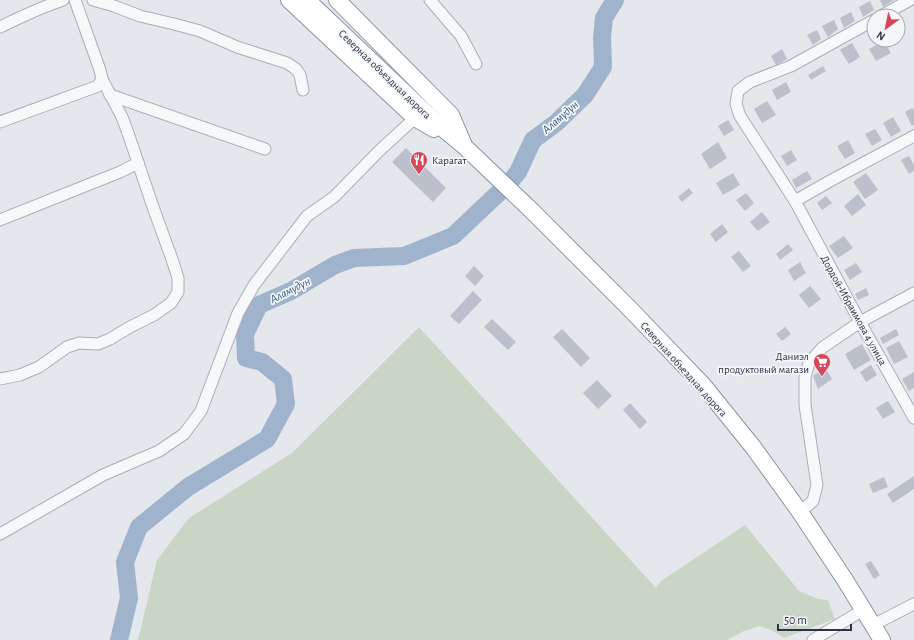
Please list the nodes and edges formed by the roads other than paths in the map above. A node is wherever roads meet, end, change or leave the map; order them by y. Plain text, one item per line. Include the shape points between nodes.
1 (63, 0) edge
2 (75, 0) edge
3 (93, 0) edge
4 (289, 0) edge
5 (307, 0) edge
6 (321, 0) edge
7 (337, 0) edge
8 (430, 0) edge
9 (910, 0) edge
10 (896, 8) edge
11 (866, 24) edge
12 (0, 27) edge
13 (476, 64) dead end
14 (102, 79) junction
15 (303, 90) dead end
16 (110, 95) junction
17 (415, 118) junction
18 (0, 122) edge
19 (914, 136) edge
20 (265, 150) dead end
21 (468, 150) junction
22 (138, 163) junction
23 (795, 201) junction
24 (0, 220) edge
25 (914, 293) edge
26 (860, 322) junction
27 (0, 380) edge
28 (914, 418) edge
29 (800, 512) junction
30 (0, 534) edge
31 (914, 604) edge
32 (863, 610) junction
33 (873, 625) junction
34 (814, 640) edge
35 (882, 640) edge

1 - 12 street via 48,4
2 - 14 street
3 - 15 street via 140,16 200,31 237,47 287,63 300,75
4 - 17 highway
5 - 21 highway, Северная объездная дорога
6 - 21 highway, Северная объездная дорога via 446,120
7 - 21 highway via 451,115
8 - 13 street via 461,36
9 - 10 street
11 - 23 street, Дордой-Ибраимова 4 улица via 791,66 750,82 738,91 736,104 740,116
14 - 16 street
14 - 18 street via 98,86
16 - 20 street
16 - 22 street via 122,117
17 - 21 highway
17 - 30 street via 334,197 307,216 254,286 238,314 201,411 184,434 159,451 103,474
19 - 23 street
21 - 29 highway, Северная объездная дорога via 532,211 703,385 753,447
22 - 24 street
22 - 27 street via 178,278 178,292 172,303 110,339 98,344 79,343 67,347 39,367
23 - 26 street, Дордой-Ибраимова 4 улица
25 - 26 street
26 - 28 street, Дордой-Ибраимова 4 улица
26 - 29 street via 822,348 809,363 805,377 805,405 817,485 813,501
29 - 32 highway, Северная объездная дорога
31 - 33 street
32 - 33 highway, Северная объездная дорога
32 - 34 street
33 - 35 highway, Северная объездная дорога

